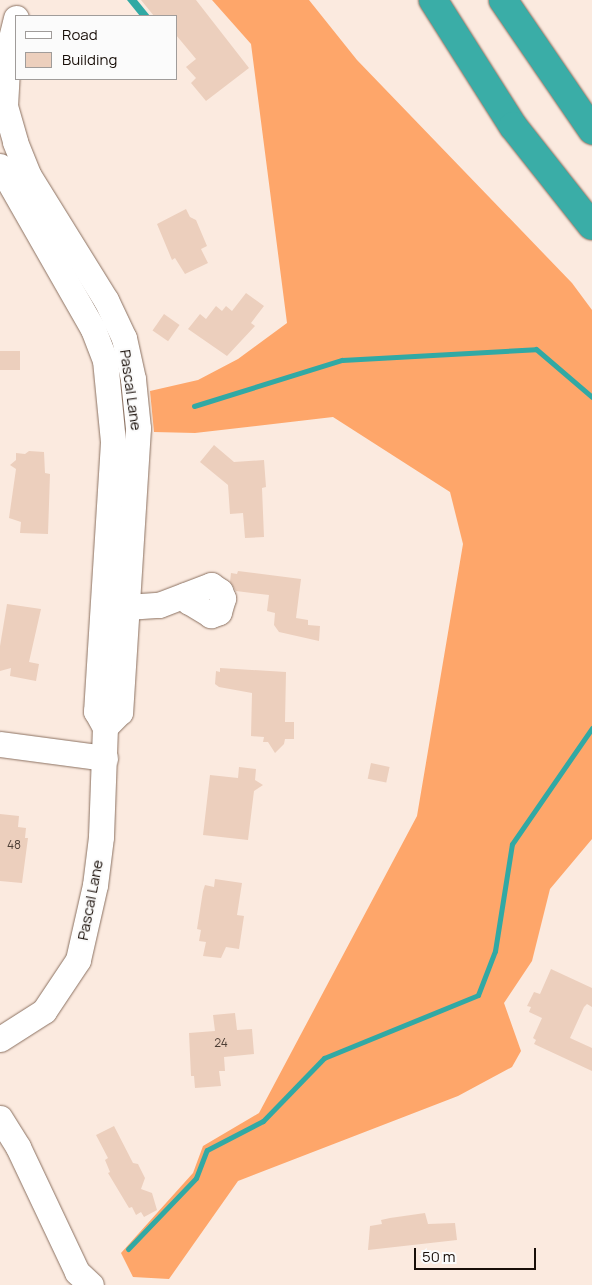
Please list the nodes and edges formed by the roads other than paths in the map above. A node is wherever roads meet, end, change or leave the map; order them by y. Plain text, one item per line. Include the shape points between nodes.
1 (23, 0) edge
2 (433, 0) edge
3 (503, 0) edge
4 (17, 15) edge
5 (15, 20) edge
6 (3, 76) edge
7 (592, 130) edge
8 (0, 166) edge
9 (592, 226) edge
10 (53, 237) junction
11 (185, 595) dead end
12 (127, 607) junction
13 (105, 727) junction
14 (0, 744) edge
15 (105, 758) junction
16 (0, 1039) edge
17 (0, 1118) edge
18 (91, 1285) edge

1 - 4 street, Pascal Lane
2 - 9 highway via 513,126
3 - 7 highway
5 - 6 street, Pascal Lane
6 - 10 street, Pascal Lane via 5,106 15,142
8 - 10 street, Pascal Lane
10 - 12 street, Pascal Lane via 106,300 124,338 133,379 138,428
10 - 13 street, Pascal Lane via 105,360 110,394 113,442 96,711
11 - 12 street via 158,605
12 - 13 street, Pascal Lane via 120,712
13 - 15 street, Pascal Lane
14 - 15 street
15 - 16 street, Pascal Lane via 95,885 78,960 44,1011
17 - 18 street via 18,1147 77,1272

